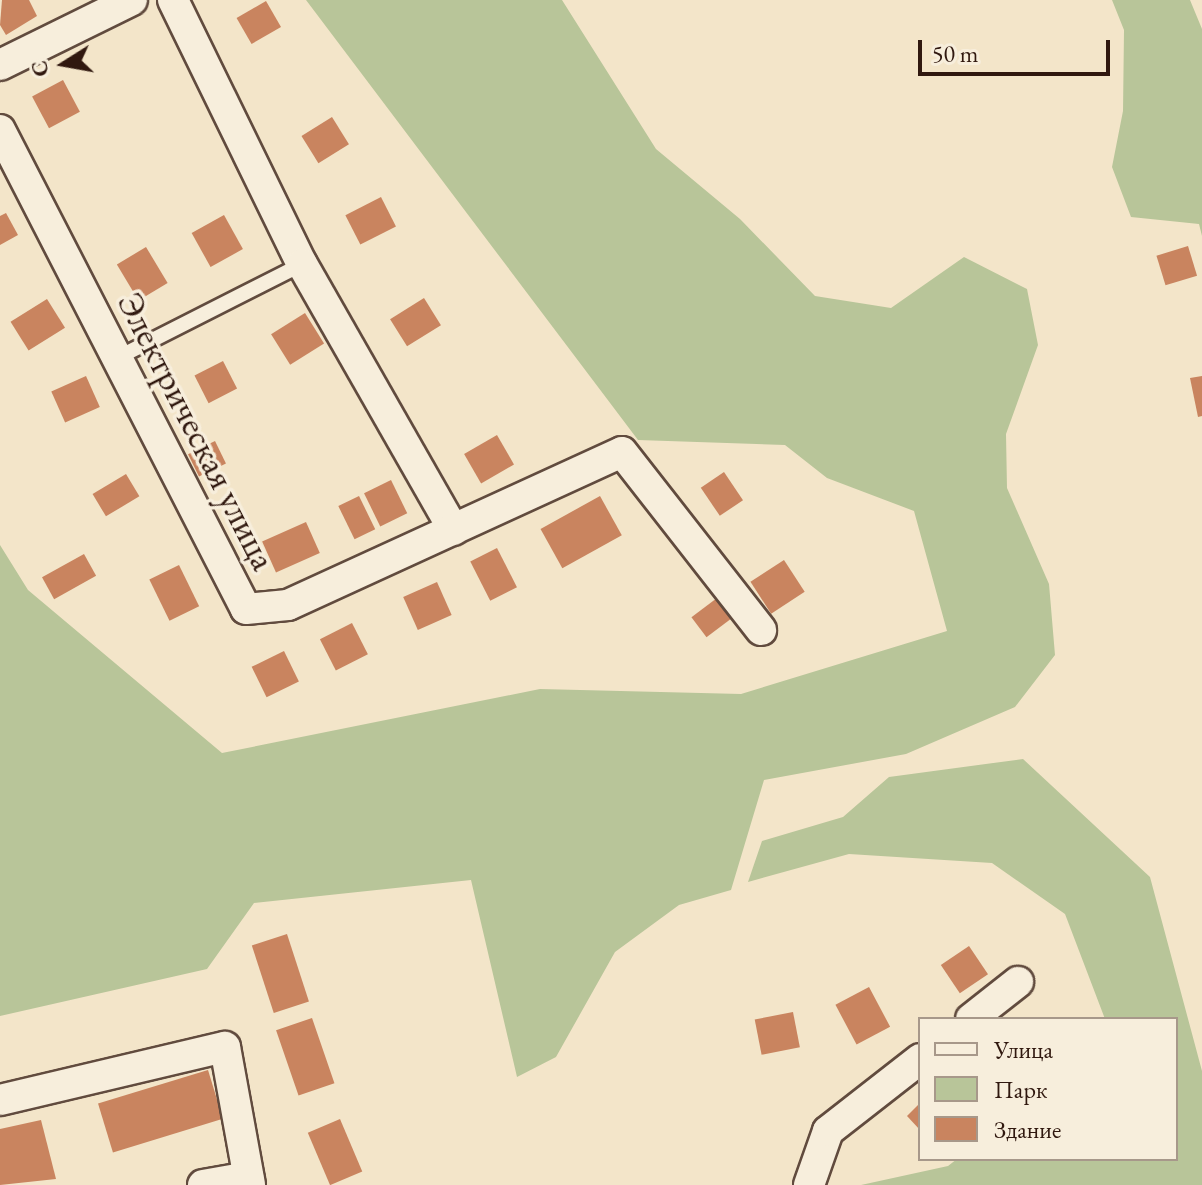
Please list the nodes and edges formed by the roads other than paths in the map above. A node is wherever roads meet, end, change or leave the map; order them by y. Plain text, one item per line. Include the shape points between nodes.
1 (132, 0) edge
2 (173, 0) edge
3 (0, 65) edge
4 (0, 130) edge
5 (302, 264) junction
6 (117, 358) junction
7 (454, 530) junction
8 (761, 630) dead end
9 (1018, 982) dead end
10 (974, 1017) edge
11 (918, 1061) edge
12 (0, 1100) edge
13 (249, 1181) edge
14 (203, 1185) edge
15 (809, 1185) edge

1 - 3 street
2 - 5 street
4 - 6 street, Электрическая улица
5 - 6 lane
5 - 7 street
6 - 7 street, Электрическая улица via 246,609 288,605
7 - 8 street, Электрическая улица via 622,452
9 - 10 street
11 - 15 street via 828,1131
12 - 13 street via 225,1047
13 - 14 street

